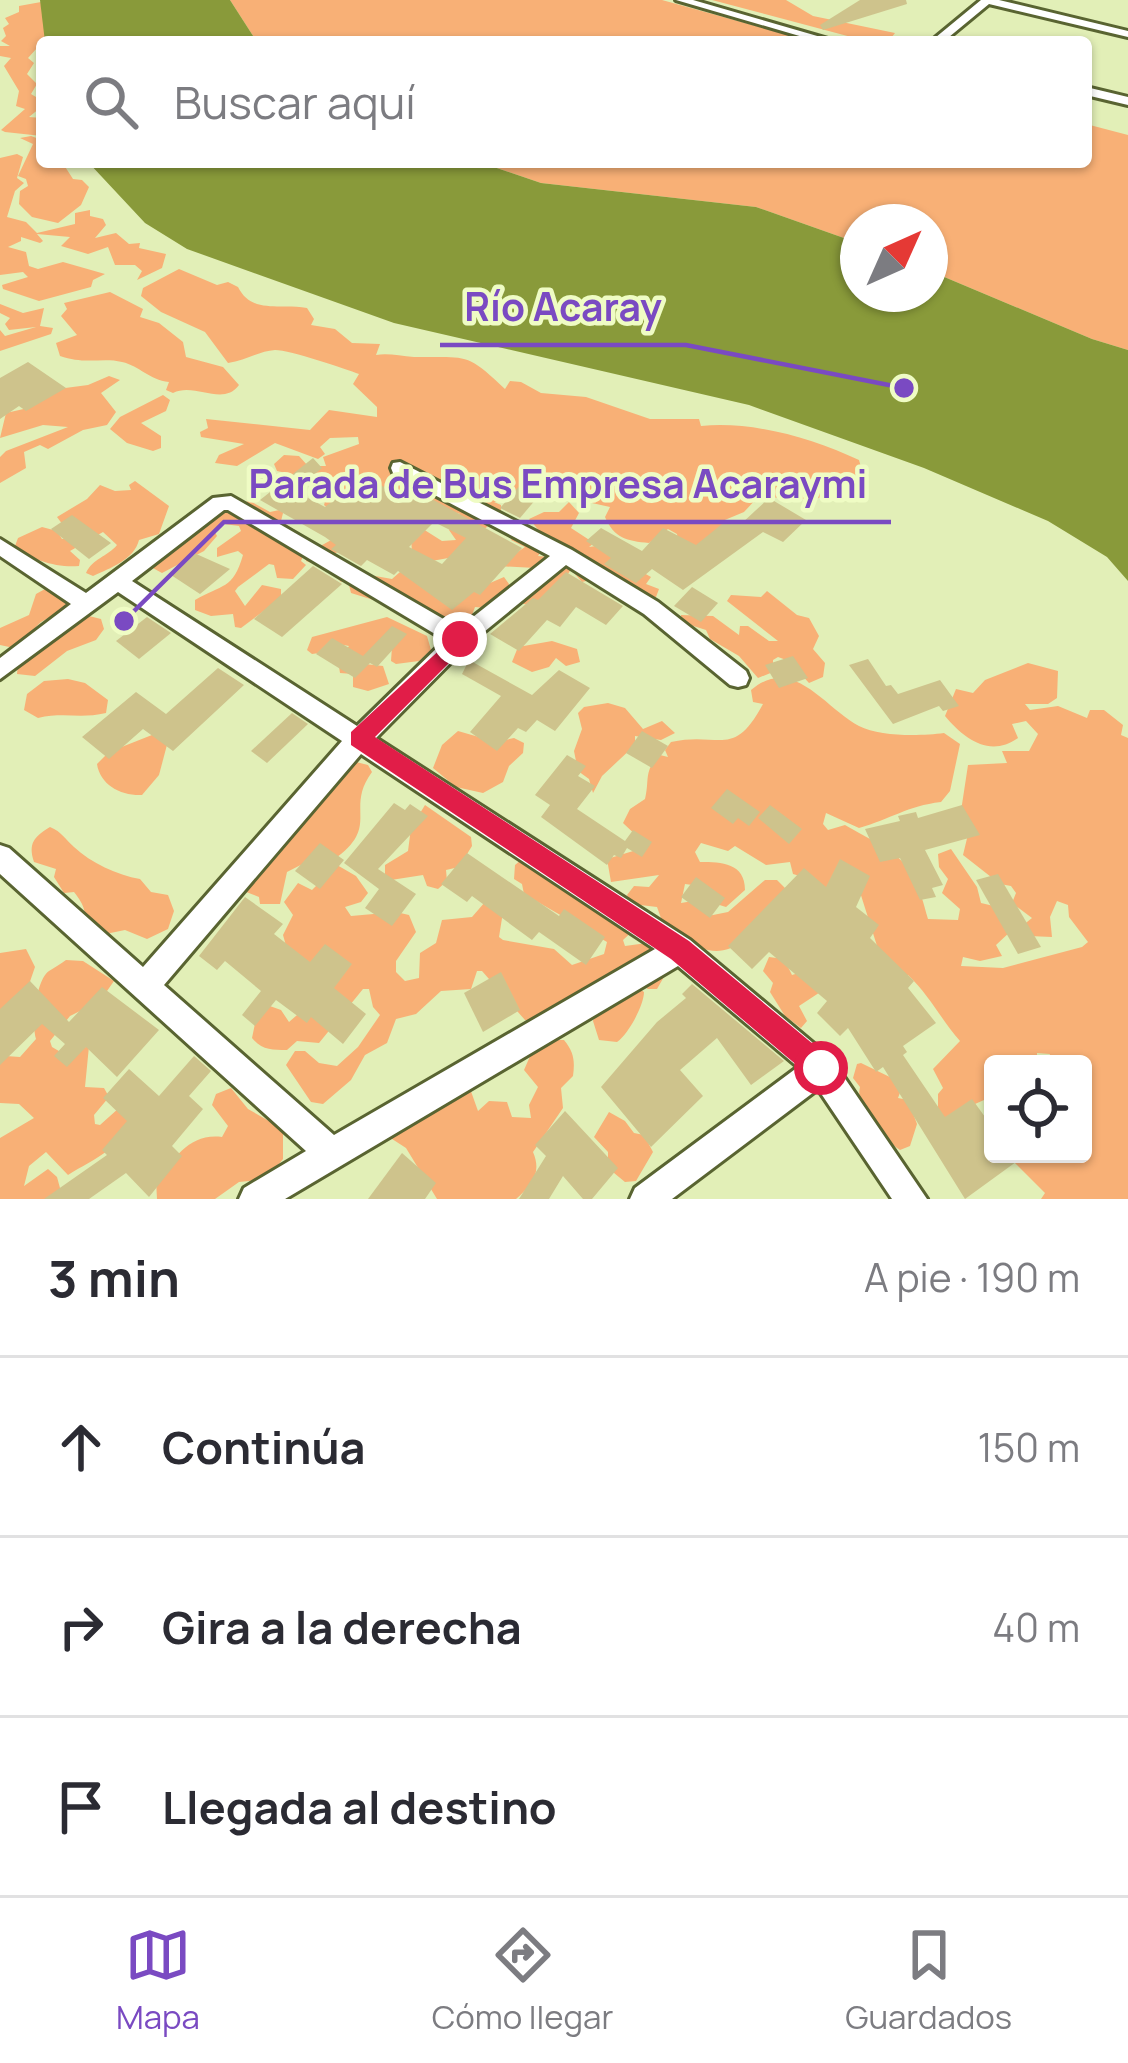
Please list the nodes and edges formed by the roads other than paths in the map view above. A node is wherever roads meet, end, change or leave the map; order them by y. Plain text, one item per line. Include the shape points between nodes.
1 (681, 0) edge
2 (987, 0) edge
3 (1128, 34) edge
4 (810, 36) edge
5 (943, 36) edge
6 (1092, 92) edge
7 (1128, 101) edge
8 (400, 468) dead end
9 (0, 546) edge
10 (565, 554) junction
11 (117, 580) junction
12 (87, 604) junction
13 (460, 639) junction
14 (0, 670) edge
15 (738, 678) dead end
16 (359, 739) junction
17 (0, 856) edge
18 (680, 950) junction
19 (147, 984) junction
20 (821, 1068) junction
21 (331, 1153) junction
22 (675, 1188) edge
23 (255, 1199) edge
24 (646, 1199) edge
25 (911, 1199) edge

1 - 4 street
2 - 3 street
2 - 5 street
6 - 7 street
8 - 10 street
9 - 12 street
10 - 13 street
10 - 15 street via 651,608
11 - 12 street
11 - 13 street via 209,510 232,503
11 - 16 street
12 - 14 street
13 - 16 street
16 - 18 street
16 - 19 street
17 - 19 street
18 - 20 street
18 - 21 street
19 - 21 street
20 - 22 street
20 - 25 street
21 - 23 street
22 - 24 street

